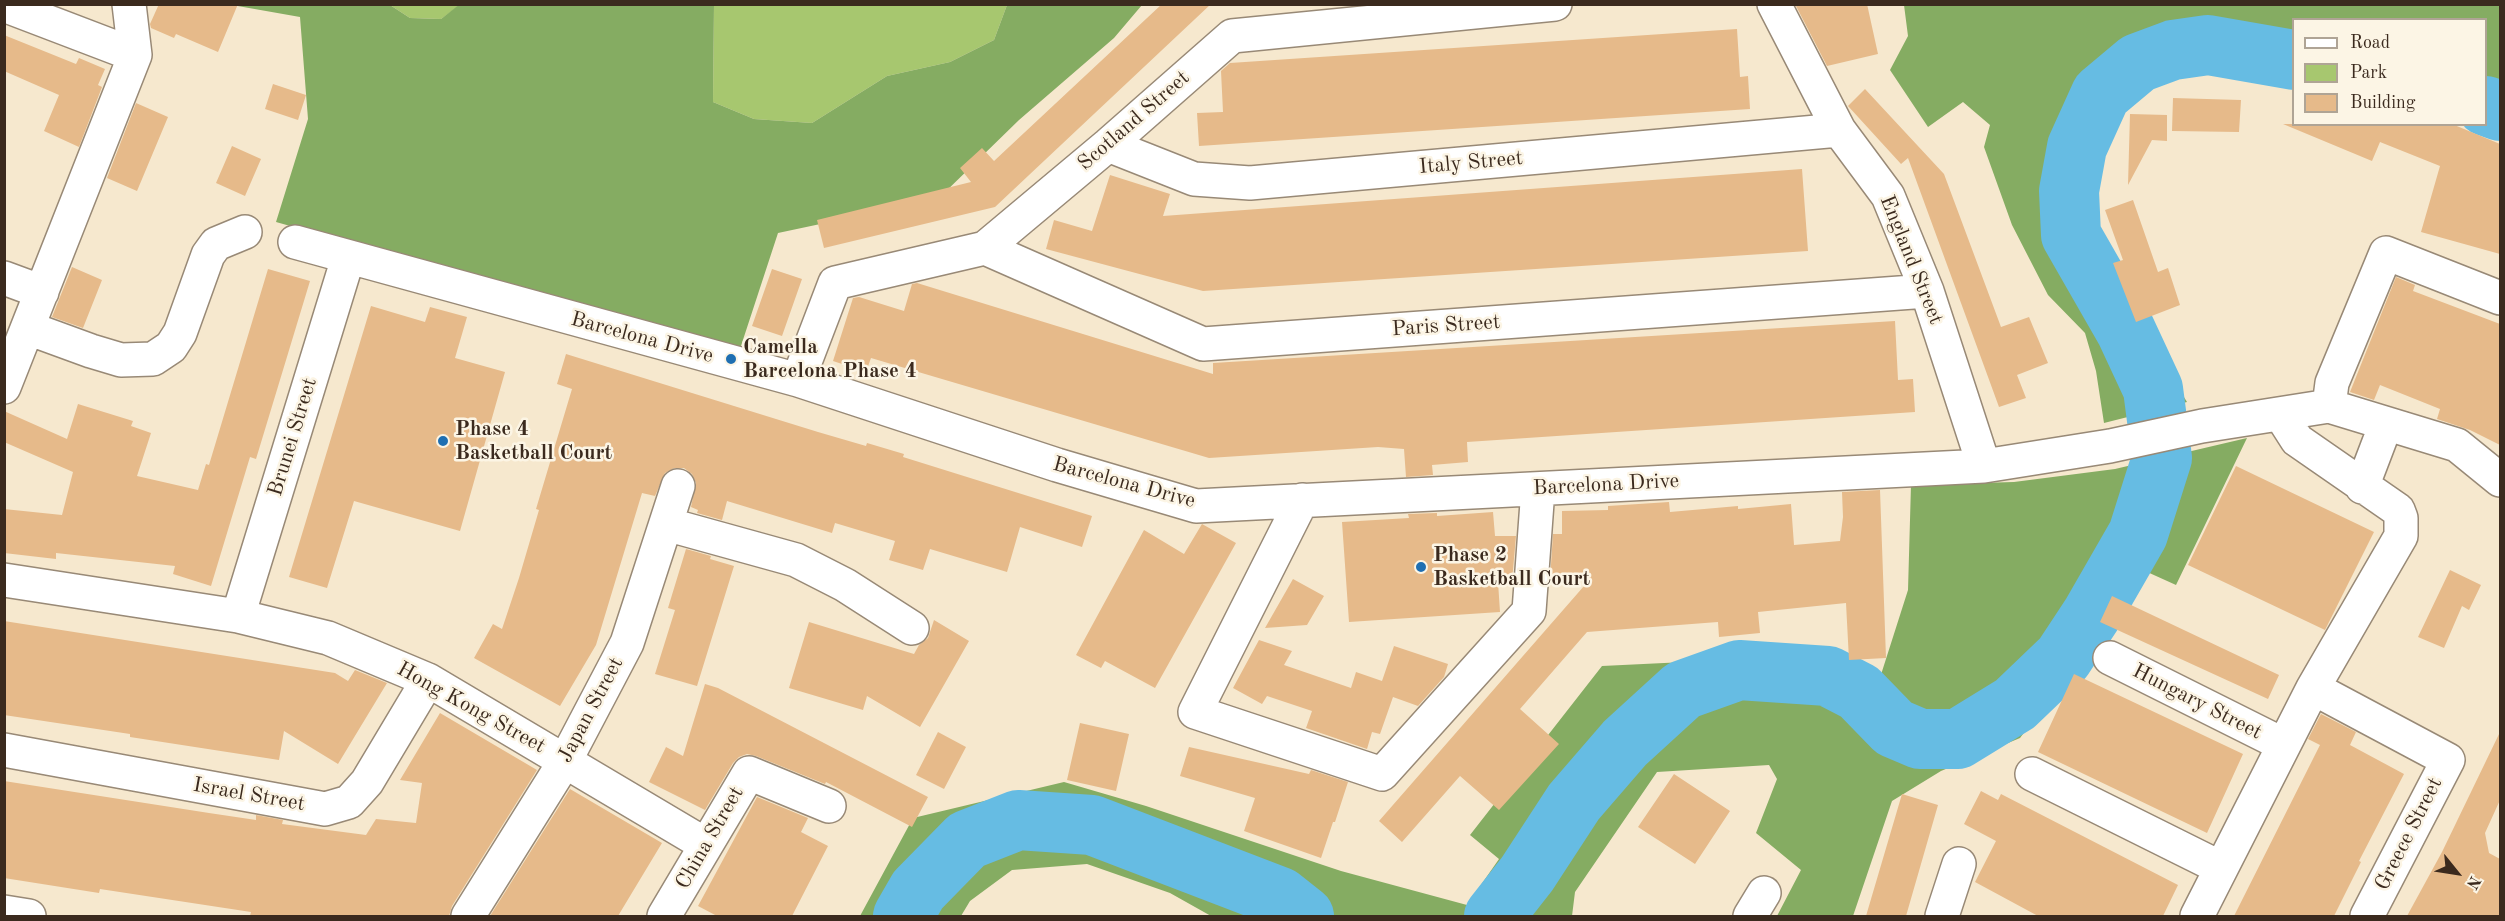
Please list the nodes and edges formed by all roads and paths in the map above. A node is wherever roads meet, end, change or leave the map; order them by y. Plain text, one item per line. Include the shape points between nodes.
1 (129, 4) edge
2 (1555, 4) edge
3 (1774, 4) edge
4 (4, 5) edge
5 (135, 55) junction
6 (1839, 130) junction
7 (1108, 145) junction
8 (245, 232) dead end
9 (295, 242) dead end
10 (985, 248) junction
11 (348, 258) junction
12 (4, 278) edge
13 (1927, 291) junction
14 (42, 292) junction
15 (2500, 298) edge
16 (28, 328) junction
17 (798, 380) junction
18 (4, 387) edge
19 (2329, 406) junction
20 (2280, 415) junction
21 (2386, 424) junction
22 (1984, 466) junction
23 (2500, 480) edge
24 (678, 486) dead end
25 (2362, 487) junction
26 (1538, 489) junction
27 (1302, 500) junction
28 (666, 524) junction
29 (4, 580) edge
30 (238, 616) junction
31 (912, 628) dead end
32 (2110, 658) dead end
33 (428, 680) junction
34 (2313, 688) junction
35 (2284, 745) junction
36 (4, 750) edge
37 (565, 761) junction
38 (2032, 774) dead end
39 (829, 806) dead end
40 (706, 845) junction
41 (1959, 864) dead end
42 (2221, 868) junction
43 (4, 912) edge
44 (670, 914) edge
45 (1948, 914) edge
46 (29, 916) edge
47 (468, 916) edge
48 (2197, 916) edge
49 (2367, 916) edge

1 - 5 street
2 - 7 street, Scotland Street via 1232,36
3 - 6 street, England Street
4 - 5 street
5 - 14 street
6 - 7 street, Italy Street via 1250,183 1194,179
6 - 13 street, England Street via 1888,196
7 - 10 street, Scotland Street
8 - 16 street via 216,244 208,255 180,333 159,356 121,360
9 - 11 street, Barcelona Drive
10 - 13 street, Paris Street via 1203,344
10 - 17 street, Scotland Street via 835,283
11 - 17 street, Barcelona Drive
11 - 30 street, Brunei Street
12 - 14 street
13 - 22 street, England Street
14 - 16 street
15 - 19 street via 2386,253 2332,383
16 - 18 street
17 - 27 street, Barcelona Drive via 1196,506
19 - 20 street, Barcelona Drive
19 - 21 street
20 - 22 street, Barcelona Drive
20 - 25 street via 2297,440
21 - 23 street via 2457,445
21 - 25 street
22 - 26 street, Barcelona Drive
24 - 28 street, Japan Street
25 - 34 street, Hungary Street via 2398,510 2401,536
26 - 27 street, Barcelona Drive
26 - 27 street via 1529,610 1382,774 1196,712
28 - 31 street via 796,560 845,585
28 - 37 street, Japan Street via 627,643
29 - 30 street, Hong Kong Street
30 - 33 street, Hong Kong Street via 328,638
32 - 35 street, Hungary Street
33 - 36 street, Israel Street via 367,782 349,802 325,809
33 - 37 street, Hong Kong Street
34 - 35 street, Hungary Street
34 - 49 street, Greece Street via 2448,760
35 - 42 street, Hungary Street
37 - 40 street, Hong Kong Street
37 - 47 street, Japan Street
38 - 42 street
39 - 40 street, China Street via 748,773
40 - 44 street, China Street
41 - 45 street
42 - 48 street, Hungary Street
43 - 46 street

